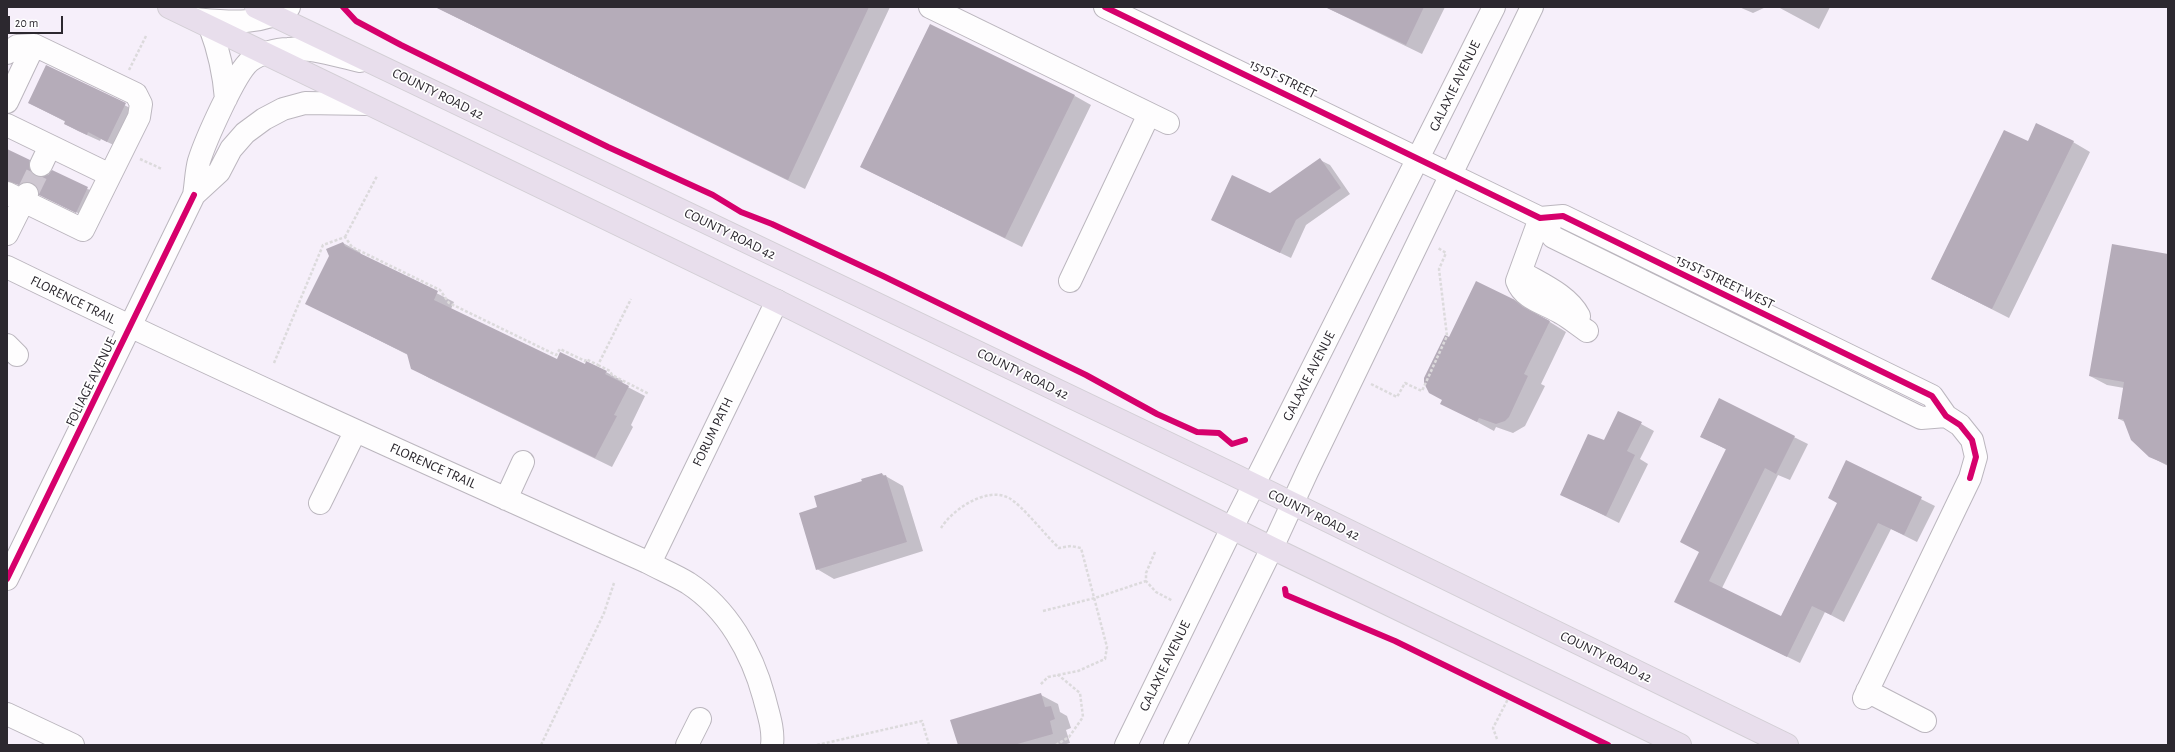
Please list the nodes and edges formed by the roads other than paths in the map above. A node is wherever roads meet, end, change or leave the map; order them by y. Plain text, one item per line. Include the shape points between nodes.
1 (169, 7) edge
2 (300, 7) edge
3 (930, 7) edge
4 (1105, 7) edge
5 (1494, 7) edge
6 (1532, 7) edge
7 (273, 10) edge
8 (202, 23) junction
9 (306, 31) junction
10 (34, 45) junction
11 (7, 52) edge
12 (265, 54) junction
13 (375, 64) junction
14 (226, 99) junction
15 (7, 102) edge
16 (368, 104) junction
17 (7, 125) edge
18 (1419, 159) junction
19 (1450, 174) junction
20 (110, 175) junction
21 (194, 195) junction
22 (19, 196) edge
23 (1540, 218) junction
24 (7, 234) edge
25 (7, 267) edge
26 (1070, 280) dead end
27 (777, 301) junction
28 (131, 328) junction
29 (1587, 331) dead end
30 (355, 432) junction
31 (523, 462) dead end
32 (1254, 485) junction
33 (506, 499) junction
34 (320, 503) dead end
35 (1292, 503) junction
36 (1232, 528) junction
37 (1272, 548) junction
38 (650, 563) junction
39 (7, 579) edge
40 (7, 714) edge
41 (700, 718) dead end
42 (1925, 721) dead end
43 (73, 745) edge
44 (686, 745) edge
45 (772, 745) edge
46 (1126, 745) edge
47 (1175, 745) edge
48 (1680, 745) edge
49 (1787, 745) edge

1 - 8 highway
2 - 9 street
3 - 26 street via 1159,119
4 - 18 street, 151ST STREET
5 - 18 street, GALAXIE AVENUE
6 - 19 street
7 - 8 street via 242,22
7 - 9 highway, COUNTY ROAD 42
8 - 12 highway
8 - 14 street via 220,53
9 - 13 highway, COUNTY ROAD 42
10 - 11 street via 17,46
10 - 15 street
10 - 20 street via 136,94 141,104 139,117
12 - 13 street, FOLIAGE AVENUE via 287,48 309,50
12 - 14 street, FOLIAGE AVENUE via 250,61
12 - 16 highway
13 - 32 highway, COUNTY ROAD 42
14 - 21 street, FOLIAGE AVENUE via 199,162
16 - 21 street, FOLIAGE AVENUE via 305,103 283,109 245,133 231,149 219,172
16 - 27 highway
17 - 20 street via 46,156
18 - 19 street, 151ST STREET
18 - 32 street, GALAXIE AVENUE
19 - 23 street
19 - 35 street
20 - 22 street via 83,230
21 - 28 street, FOLIAGE AVENUE
22 - 24 street
23 - 29 street via 1516,281 1520,291 1561,312
23 - 42 street via 1553,237 1921,418 1946,416 1960,425 1972,440 1976,457 1970,478 1865,695
25 - 28 street, FLORENCE TRAIL
27 - 36 highway
27 - 38 street, FORUM PATH
28 - 30 street, FLORENCE TRAIL
28 - 39 street, FOLIAGE AVENUE
30 - 33 street, FLORENCE TRAIL
30 - 34 street
31 - 33 street
32 - 35 highway, COUNTY ROAD 42
32 - 36 street, GALAXIE AVENUE
33 - 38 street, FLORENCE TRAIL
35 - 37 street
35 - 49 highway, COUNTY ROAD 42
36 - 37 highway
36 - 46 street, GALAXIE AVENUE
37 - 47 street
37 - 48 highway
38 - 45 street, FLORENCE TRAIL via 688,583 719,612 746,647 766,706 773,737
40 - 43 street
41 - 44 street

